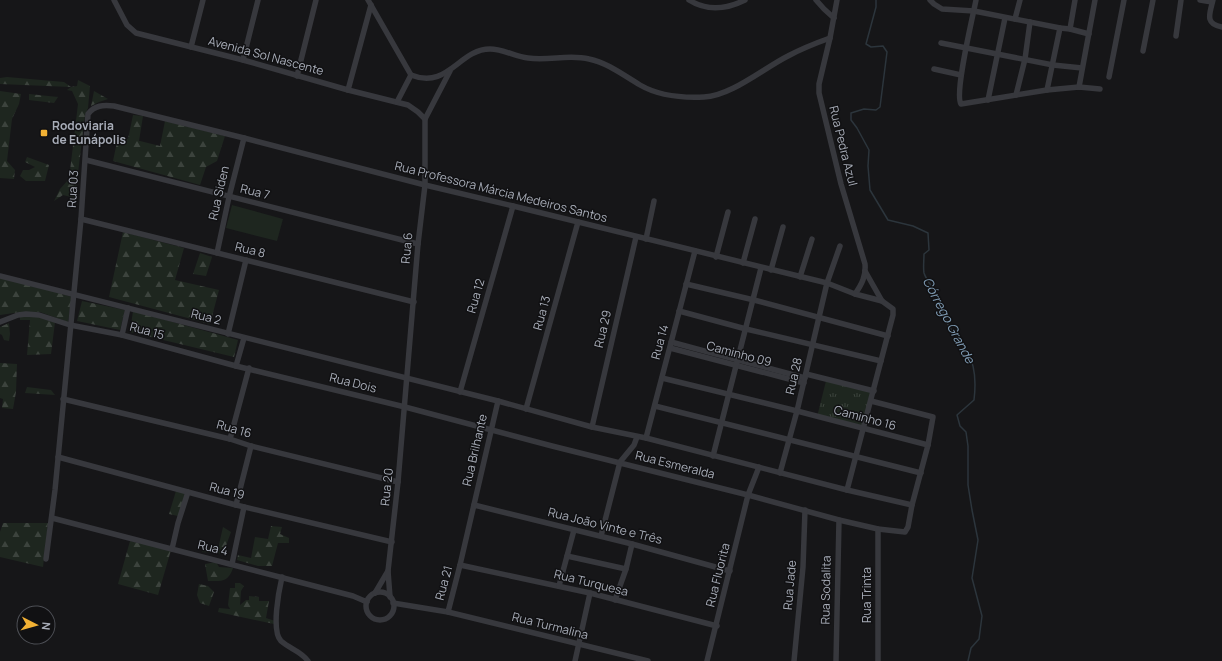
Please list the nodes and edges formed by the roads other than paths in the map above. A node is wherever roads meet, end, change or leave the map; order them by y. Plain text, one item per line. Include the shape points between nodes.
1 (114, 0) edge
2 (203, 0) edge
3 (258, 0) edge
4 (316, 0) edge
5 (689, 0) edge
6 (745, 0) edge
7 (816, 0) edge
8 (837, 0) edge
9 (930, 0) edge
10 (976, 0) edge
11 (1020, 0) edge
12 (1076, 0) edge
13 (1095, 0) edge
14 (1124, 0) edge
15 (1153, 0) edge
16 (1181, 0) edge
17 (1200, 0) edge
18 (1213, 1) edge
19 (369, 2) edge
20 (974, 11) junction
21 (834, 18) junction
22 (1005, 18) junction
23 (1015, 19) junction
24 (1030, 22) junction
25 (1222, 27) edge
26 (1060, 28) junction
27 (1070, 29) junction
28 (1089, 34) junction
29 (1176, 36) dead end
30 (830, 38) junction
31 (940, 43) dead end
32 (191, 47) junction
33 (967, 49) junction
34 (1142, 51) dead end
35 (997, 54) junction
36 (1025, 59) junction
37 (243, 60) junction
38 (1052, 65) junction
39 (1082, 68) junction
40 (934, 69) dead end
41 (450, 71) junction
42 (411, 75) junction
43 (962, 75) junction
44 (297, 76) junction
45 (1109, 77) dead end
46 (1079, 87) junction
47 (1100, 89) dead end
48 (348, 90) junction
49 (1047, 90) junction
50 (1016, 94) junction
51 (988, 100) junction
52 (397, 102) junction
53 (114, 106) joint
54 (424, 119) junction
55 (244, 138) junction
56 (86, 160) junction
57 (425, 185) junction
58 (229, 197) junction
59 (654, 201) dead end
60 (513, 206) junction
61 (728, 212) dead end
62 (81, 219) junction
63 (755, 219) dead end
64 (578, 222) junction
65 (783, 227) dead end
66 (636, 237) junction
67 (646, 239) junction
68 (812, 239) dead end
69 (418, 244) junction
70 (840, 246) dead end
71 (695, 251) junction
72 (217, 253) junction
73 (716, 257) junction
74 (246, 260) junction
75 (743, 263) junction
76 (761, 268) junction
77 (771, 270) junction
78 (866, 271) junction
79 (0, 276) edge
80 (800, 277) junction
81 (686, 284) junction
82 (827, 284) junction
83 (855, 294) junction
84 (74, 295) junction
85 (754, 300) junction
86 (882, 301) junction
87 (414, 302) junction
88 (128, 308) junction
89 (679, 311) junction
90 (819, 317) junction
91 (0, 322) edge
92 (70, 324) junction
93 (746, 329) junction
94 (228, 334) junction
95 (122, 335) junction
96 (888, 336) junction
97 (244, 338) junction
98 (813, 344) junction
99 (670, 345) junction
100 (881, 361) junction
101 (737, 362) junction
102 (236, 366) junction
103 (249, 368) junction
104 (662, 378) junction
105 (805, 378) junction
106 (289, 379) joint
107 (407, 379) junction
108 (874, 391) junction
109 (460, 392) junction
110 (729, 394) junction
111 (63, 399) junction
112 (498, 401) junction
113 (871, 401) junction
114 (655, 406) junction
115 (405, 407) junction
116 (412, 409) joint
117 (526, 409) junction
118 (797, 411) junction
119 (721, 423) junction
120 (592, 427) junction
121 (864, 429) junction
122 (491, 430) junction
123 (637, 437) junction
124 (646, 438) junction
125 (230, 439) junction
126 (790, 440) junction
127 (928, 445) junction
128 (251, 446) junction
129 (713, 456) junction
130 (857, 456) junction
131 (58, 457) junction
132 (620, 462) junction
133 (759, 467) junction
134 (780, 473) junction
135 (921, 473) junction
136 (398, 482) junction
137 (847, 490) junction
138 (188, 492) junction
139 (748, 494) junction
140 (236, 505) junction
141 (474, 505) junction
142 (912, 506) junction
143 (244, 507) junction
144 (805, 510) junction
145 (52, 518) junction
146 (838, 520) junction
147 (878, 529) junction
148 (574, 530) junction
149 (601, 536) junction
150 (392, 542) junction
151 (632, 544) junction
152 (172, 549) junction
153 (568, 556) junction
154 (46, 559) dead end
155 (232, 564) junction
156 (460, 564) junction
157 (626, 569) junction
158 (388, 571) junction
159 (730, 571) junction
160 (282, 577) junction
161 (560, 586) junction
162 (375, 593) junction
163 (590, 593) junction
164 (392, 600) junction
165 (616, 600) junction
166 (367, 602) junction
167 (448, 612) junction
168 (717, 626) junction
169 (578, 644) junction
170 (308, 661) edge
171 (575, 661) edge
172 (648, 661) edge
173 (707, 661) edge
174 (794, 661) edge
175 (836, 661) edge
176 (878, 661) edge

1 - 32 street, Avenida Sol Nascente via 127,25 136,33
2 - 32 street
3 - 37 street
4 - 44 street
5 - 6 street via 721,8 734,6
7 - 21 street
8 - 21 street, Rua Pedra Azul
9 - 20 street via 947,10
10 - 20 street
11 - 23 street
12 - 27 street
13 - 28 street
14 - 45 street
15 - 34 street
16 - 29 street
17 - 18 street
18 - 25 street via 1210,21
19 - 42 street
19 - 48 street
20 - 22 street
20 - 33 street
21 - 30 street, Rua Pedra Azul
22 - 23 street
22 - 35 street
23 - 24 street
24 - 26 street
24 - 36 street
26 - 27 street
26 - 38 street
27 - 28 street
28 - 39 street
30 - 41 street via 789,55 727,91 706,97 655,92 589,58 528,58 489,49 471,54
30 - 78 street, Rua Pedra Azul via 819,93
31 - 33 street
32 - 37 street, Avenida Sol Nascente
33 - 35 street
33 - 43 street
35 - 36 street
35 - 51 street
36 - 38 street
36 - 50 street
37 - 44 street, Avenida Sol Nascente
38 - 39 street
38 - 49 street
39 - 46 street
40 - 43 street
41 - 42 street via 434,77 420,78
41 - 54 street
42 - 52 street
43 - 51 street via 959,99 961,104
44 - 48 street, Avenida Sol Nascente
46 - 47 street
46 - 49 street
48 - 52 street, Avenida Sol Nascente
49 - 50 street
50 - 51 street
52 - 54 street, Avenida Sol Nascente via 408,105
53 - 55 street, Rua Professora Márcia Medeiros Santos
53 - 56 street, Rua 03 via 98,106 88,114
54 - 57 street, Rua 6
55 - 57 street, Rua Professora Márcia Medeiros Santos
55 - 58 street, Rua Siden
56 - 58 street, Rua 7
56 - 62 street, Rua 03
57 - 60 street, Rua Professora Márcia Medeiros Santos
57 - 69 street, Rua 6
58 - 69 street, Rua 7
58 - 72 street, Rua Siden
59 - 67 street
60 - 64 street, Rua Professora Márcia Medeiros Santos
60 - 109 street, Rua 12
61 - 73 street
62 - 72 street, Rua 8
62 - 84 street, Rua 03
63 - 75 street
64 - 66 street, Rua Professora Márcia Medeiros Santos
64 - 117 street, Rua 13
65 - 77 street
66 - 67 street, Rua Professora Márcia Medeiros Santos
66 - 120 street, Rua 29
67 - 71 street, Rua Professora Márcia Medeiros Santos
68 - 80 street
69 - 87 street, Rua 6
70 - 82 street, Rua 28
71 - 73 street, Rua Professora Márcia Medeiros Santos
71 - 81 street, Rua 14
72 - 74 street, Rua 8
73 - 75 street, Rua Professora Márcia Medeiros Santos
74 - 87 street, Rua 8
74 - 94 street
75 - 76 street, Rua Professora Márcia Medeiros Santos
76 - 77 street, Rua Professora Márcia Medeiros Santos
76 - 85 street
77 - 80 street, Rua Professora Márcia Medeiros Santos
78 - 83 street
78 - 86 street, Rua Pedra Azul
79 - 84 street, Rua 2
80 - 82 street, Rua Professora Márcia Medeiros Santos
81 - 85 street
81 - 89 street, Rua 14
82 - 83 street, Rua Professora Márcia Medeiros Santos
82 - 90 street, Rua 28
83 - 86 street, Rua Professora Márcia Medeiros Santos
84 - 88 street, Rua 2
84 - 92 street
85 - 90 street
85 - 93 street
86 - 96 street, Rua Pedra Azul via 891,306 893,312
87 - 107 street, Rua 6
88 - 94 street, Rua 2
88 - 95 street
89 - 93 street
89 - 99 street, Rua 14
90 - 96 street
90 - 98 street, Rua 28
91 - 92 street, Rua 15 via 26,314
92 - 95 street, Rua 15
92 - 111 street
93 - 98 street
93 - 101 street
94 - 97 street, Rua 2
95 - 102 street, Rua 15
96 - 100 street
97 - 102 street
97 - 107 street, Rua 2
98 - 100 street
98 - 105 street, Rua 28
99 - 101 street, Caminho 09
99 - 104 street, Rua 14
100 - 108 street
101 - 105 street, Caminho 09
101 - 110 street
102 - 103 street, Rua 15
103 - 106 street, Rua 15
103 - 125 street
104 - 110 street, Caminho 16
104 - 114 street, Rua 14
105 - 108 street, Caminho 09
105 - 118 street, Rua 28
106 - 115 street, Rua Dois
107 - 109 street, Rua 2
107 - 115 street, Rua 20
108 - 113 street
109 - 112 street, Rua 2
110 - 118 street, Caminho 16
110 - 119 street
111 - 125 street, Rua 16
111 - 131 street
112 - 117 street, Rua 2
112 - 122 street, Rua Brilhante
113 - 121 street
113 - 127 street via 933,417
114 - 119 street
114 - 124 street, Rua 14
115 - 116 street, Rua Dois
115 - 136 street, Rua 20
116 - 122 street, Rua Esmeralda
117 - 120 street, Rua 2
118 - 121 street, Caminho 16
118 - 126 street, Rua 28
119 - 126 street
119 - 129 street
120 - 123 street, Rua 2
121 - 127 street, Caminho 16
121 - 130 street
122 - 132 street, Rua Esmeralda
122 - 141 street, Rua Brilhante
123 - 124 street, Rua 2
123 - 132 street via 634,445
124 - 129 street, Rua 2
125 - 128 street, Rua 16
126 - 130 street
126 - 134 street, Rua 28
127 - 135 street
128 - 136 street, Rua 16
128 - 140 street
129 - 133 street, Rua 2
130 - 135 street
130 - 137 street
131 - 138 street, Rua 19
131 - 145 street
132 - 139 street, Rua Esmeralda
132 - 149 street
133 - 134 street, Rua 2
133 - 139 street, Rua Fluorita
134 - 137 street, Rua 2
135 - 142 street
136 - 150 street, Rua 20
137 - 142 street, Rua 2
138 - 140 street, Rua 19
138 - 152 street
139 - 144 street, Rua Esmeralda
139 - 159 street, Rua Fluorita
140 - 143 street, Rua 19
141 - 148 street, Rua João Vinte e Três
141 - 156 street, Rua 21
142 - 147 street, Rua Esmeralda via 905,532
143 - 150 street, Rua 19
143 - 155 street
144 - 146 street, Rua Esmeralda
144 - 174 street, Rua Jade via 803,567
145 - 152 street, Rua 4
145 - 154 street
146 - 147 street, Rua Esmeralda
146 - 175 street, Rua Sodalita
147 - 176 street, Rua Trinta
148 - 149 street, Rua João Vinte e Três
148 - 153 street
149 - 151 street, Rua João Vinte e Três
150 - 158 street, Rua 20
151 - 157 street
151 - 159 street, Rua João Vinte e Três
152 - 155 street, Rua 4
153 - 157 street
153 - 161 street
155 - 160 street, Rua 4
156 - 161 street, Rua Turquesa
156 - 167 street, Rua 21
157 - 165 street
158 - 162 street
158 - 164 street, Rua 20
159 - 168 street, Rua Fluorita
160 - 166 street, Rua 4
160 - 170 street via 277,608 277,633 281,640 305,656
161 - 163 street, Rua Turquesa
162 - 164 street via 385,593
162 - 166 street
163 - 165 street, Rua Turquesa
163 - 169 street
164 - 166 street via 393,609 390,615 381,619 369,614 366,609
164 - 167 street, Rua 21
165 - 168 street, Rua Turquesa
167 - 169 street, Rua Turmalina
168 - 173 street, Rua Fluorita
169 - 171 street
169 - 172 street, Rua Turmalina

